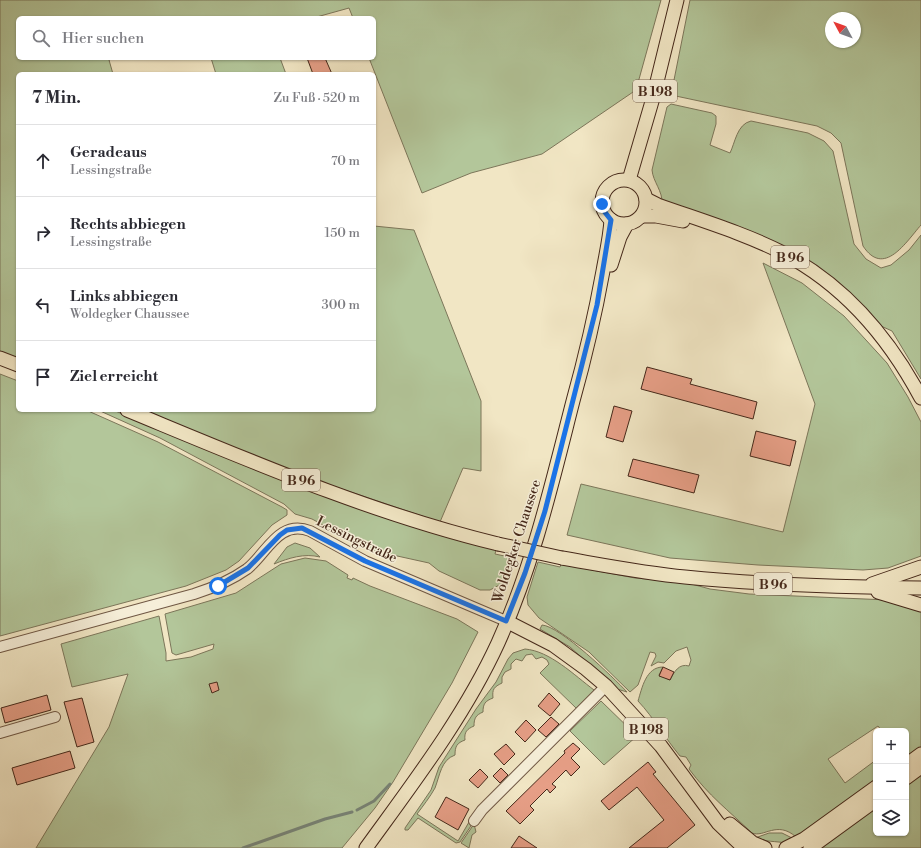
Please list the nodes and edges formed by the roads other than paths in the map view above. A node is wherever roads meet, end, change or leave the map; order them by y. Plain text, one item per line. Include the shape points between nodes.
1 (677, 0) edge
2 (629, 180) junction
3 (646, 198) junction
4 (642, 216) junction
5 (611, 220) junction
6 (627, 224) junction
7 (723, 229) junction
8 (597, 305) junction
9 (0, 358) edge
10 (16, 364) edge
11 (921, 398) edge
12 (132, 412) edge
13 (921, 567) edge
14 (863, 587) junction
15 (921, 588) edge
16 (921, 605) edge
17 (506, 621) junction
18 (0, 647) edge
19 (606, 686) junction
20 (55, 717) dead end
21 (0, 733) edge
22 (921, 754) edge
23 (907, 764) edge
24 (921, 767) edge
25 (909, 776) edge
26 (873, 789) edge
27 (873, 802) edge
28 (705, 805) junction
29 (474, 821) dead end
30 (366, 848) edge
31 (744, 848) edge
32 (764, 848) edge
33 (786, 848) edge
34 (810, 848) edge

1 - 2 main road, B 198 via 653,98
2 - 3 main road via 642,188
2 - 5 main road via 616,181 603,196 604,211
3 - 4 main road
3 - 7 main road via 658,205
4 - 6 main road
4 - 7 main road, B 96 via 656,216
5 - 6 main road
5 - 8 main road, Woldegker Chaussee
6 - 8 main road, Woldegker Chaussee via 620,236
7 - 11 main road, B 96 via 784,253 818,274 849,299 905,369
8 - 17 main road, Woldegker Chaussee via 545,511
9 - 10 main road
12 - 14 main road, B 96, bridge via 267,468 382,510 498,544 562,558 690,578
13 - 14 main road, B 96
14 - 15 main road, B 96
14 - 16 main road, B 96
17 - 18 street, Lessingstraße via 365,561 310,531 294,528 280,535 248,568 218,586
17 - 19 main road, B 198 via 553,645
17 - 30 main road, Woldegker Chaussee via 497,645 465,704 413,784
19 - 28 main road, B 198 via 647,730
19 - 29 street
20 - 21 street
22 - 23 main road
24 - 25 main road
26 - 33 main road via 798,843
27 - 34 main road
28 - 31 main road, B 198 via 718,824
28 - 32 main road, B 198 via 753,843
32 - 33 main road, B 198 via 773,845

